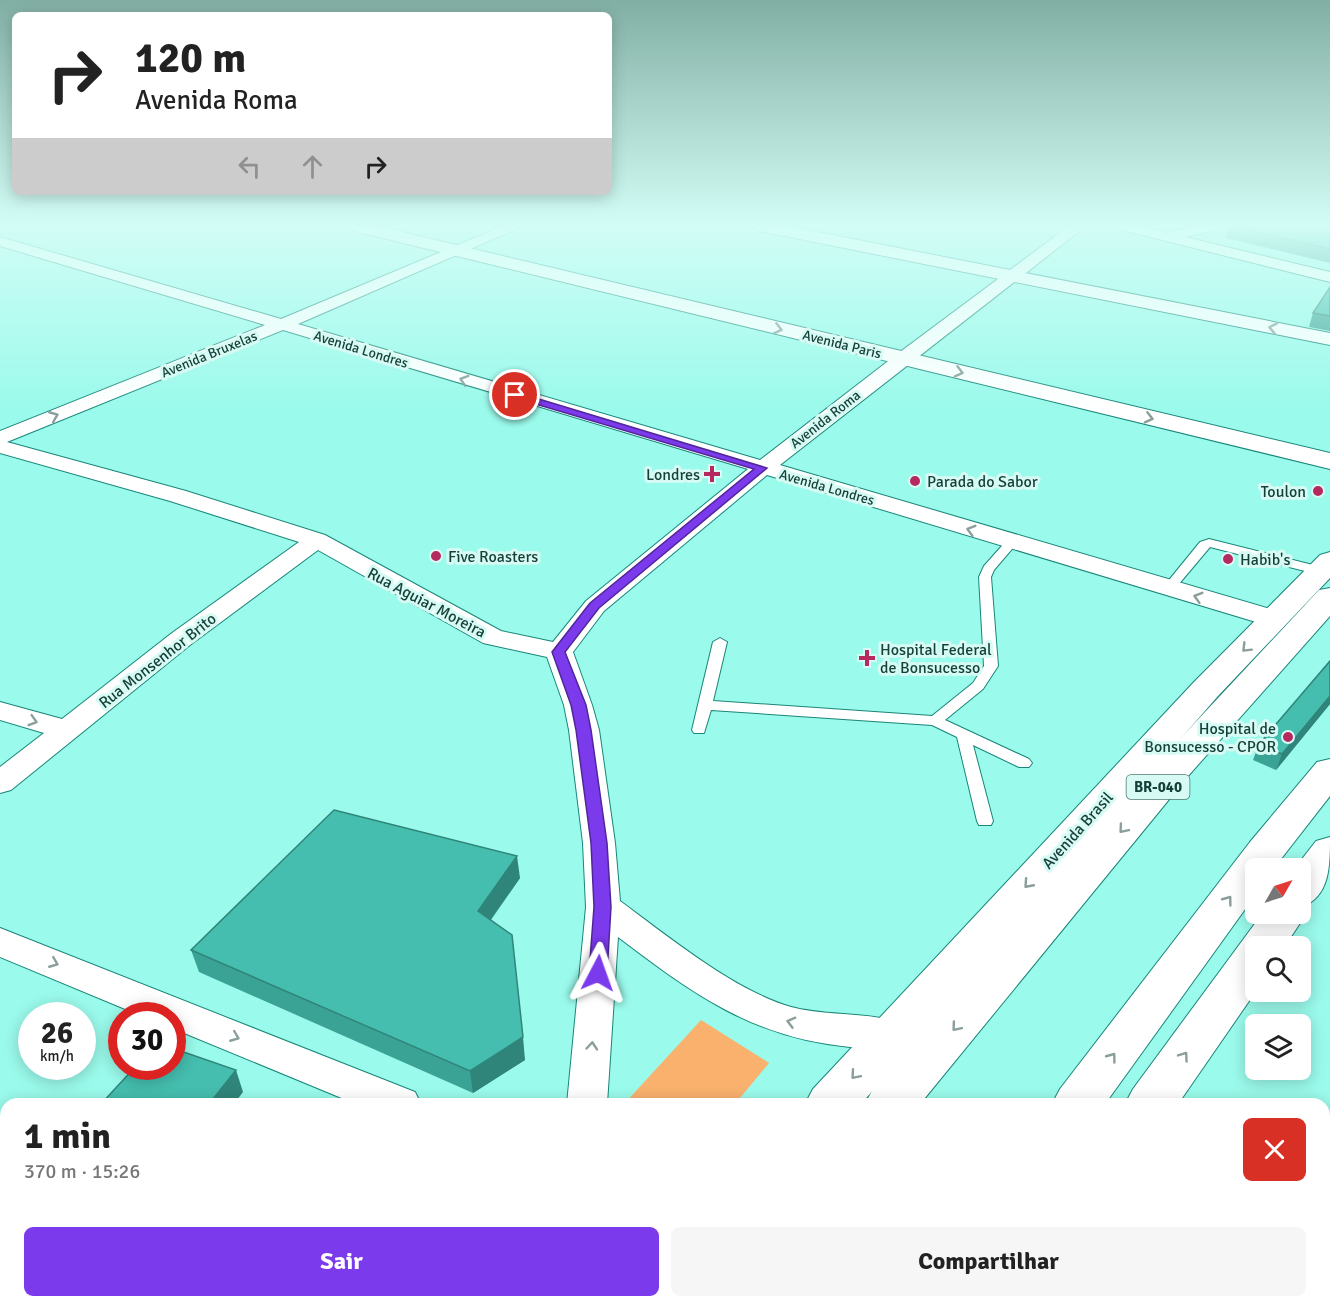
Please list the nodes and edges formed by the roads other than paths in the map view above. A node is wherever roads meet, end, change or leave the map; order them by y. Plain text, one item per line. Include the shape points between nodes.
1 (154, 287) edge
2 (371, 287) edge
3 (605, 287) edge
4 (997, 287) edge
5 (1068, 287) edge
6 (281, 325) junction
7 (1330, 339) edge
8 (902, 359) junction
9 (4, 452) edge
10 (1330, 461) edge
11 (762, 468) junction
12 (316, 540) junction
13 (1012, 542) junction
14 (1327, 576) edge
15 (1169, 588) junction
16 (1275, 619) junction
17 (720, 642) dead end
18 (559, 652) junction
19 (705, 705) junction
20 (0, 711) edge
21 (935, 721) junction
22 (66, 730) junction
23 (699, 730) dead end
24 (963, 733) junction
25 (1024, 763) dead end
26 (1330, 771) edge
27 (0, 783) edge
28 (985, 821) dead end
29 (1330, 851) edge
30 (1311, 877) edge
31 (603, 907) junction
32 (0, 942) edge
33 (1245, 971) edge
34 (890, 1035) junction
35 (386, 1098) edge
36 (587, 1098) edge
37 (835, 1098) edge
38 (896, 1098) edge
39 (1081, 1098) edge
40 (1154, 1098) edge

1 - 6 street, Avenida Londres
2 - 6 street, Avenida Bruxelas
3 -> 8 main road, Avenida Paris
4 - 8 street, Avenida Roma
7 -> 5 main road
9 -> 6 street, Avenida Bruxelas
11 -> 6 street, Avenida Londres
8 -> 10 main road, Avenida Paris
8 - 11 street, Avenida Roma
9 - 12 street, Rua Aguiar Moreira via 178,496
13 -> 11 street, Avenida Londres
11 - 18 street, Avenida Roma via 595,606
12 - 18 street, Rua Aguiar Moreira via 492,637
12 - 22 street, Rua Monsenhor Brito
13 - 15 street, Avenida Londres
13 - 21 lane via 985,577 991,666 978,686
14 - 15 lane via 1209,543 1204,544
14 - 16 main road, Avenida Brasil
14 -> 38 main road, Avenida Brasil / BR-040 via 1176,766
16 -> 15 street, Avenida Londres
16 -> 34 main road, Avenida Brasil via 1206,689
17 - 19 lane
18 - 31 street via 584,730
19 - 21 lane
19 - 23 lane
20 -> 22 street
21 - 24 lane
22 - 27 street, Rua Monsenhor Brito
24 - 25 lane
24 - 28 lane
39 -> 26 main road via 1264,852
29 - 30 main road
34 -> 31 street via 815,1027 762,1011 688,969
36 -> 31 street
32 -> 35 street
40 -> 33 main road
34 -> 37 main road, Avenida Brasil

